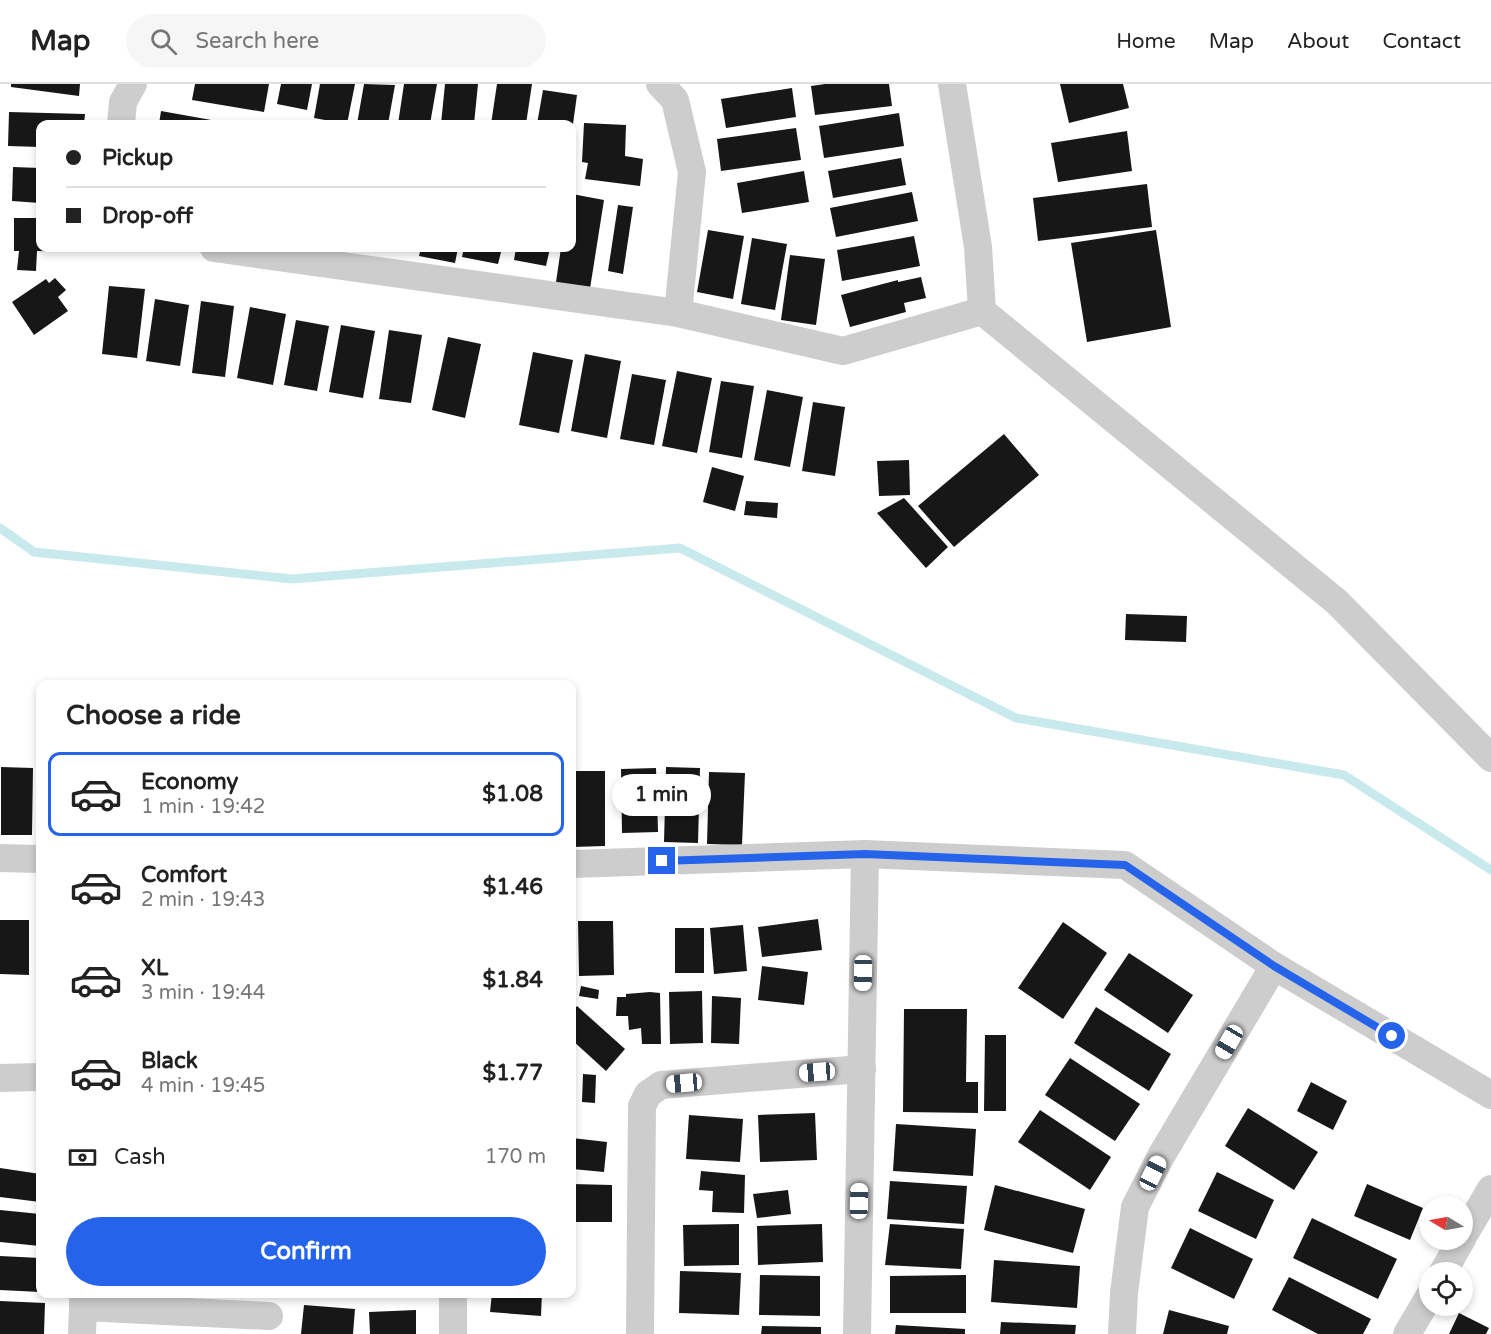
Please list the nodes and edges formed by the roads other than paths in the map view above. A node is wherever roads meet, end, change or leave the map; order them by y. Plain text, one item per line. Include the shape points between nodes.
1 (133, 84) edge
2 (660, 84) edge
3 (952, 84) edge
4 (121, 120) edge
5 (243, 252) edge
6 (982, 311) junction
7 (678, 313) junction
8 (1491, 758) edge
9 (865, 854) junction
10 (0, 858) edge
11 (36, 859) edge
12 (576, 864) edge
13 (1274, 966) junction
14 (862, 1069) junction
15 (36, 1077) edge
16 (0, 1078) edge
17 (1491, 1095) edge
18 (1491, 1189) edge
19 (1473, 1220) edge
20 (453, 1298) edge
21 (83, 1311) edge
22 (269, 1314) edge
23 (1419, 1314) edge
24 (453, 1334) edge
25 (640, 1334) edge
26 (857, 1334) edge
27 (1122, 1334) edge
28 (1407, 1334) edge

1 - 4 street via 123,102
2 - 7 street via 675,100 692,172
3 - 6 street via 978,247
5 - 7 street
6 - 7 street via 843,351
6 - 8 street via 1337,602
9 - 12 street
9 - 13 street via 1125,865
9 - 14 street
10 - 11 street
13 - 17 street
13 - 27 street via 1161,1156 1136,1208
14 - 25 street via 661,1085 648,1094 642,1106
14 - 26 street
15 - 16 street
18 - 19 street
20 - 24 street
21 - 22 street
23 - 28 street

